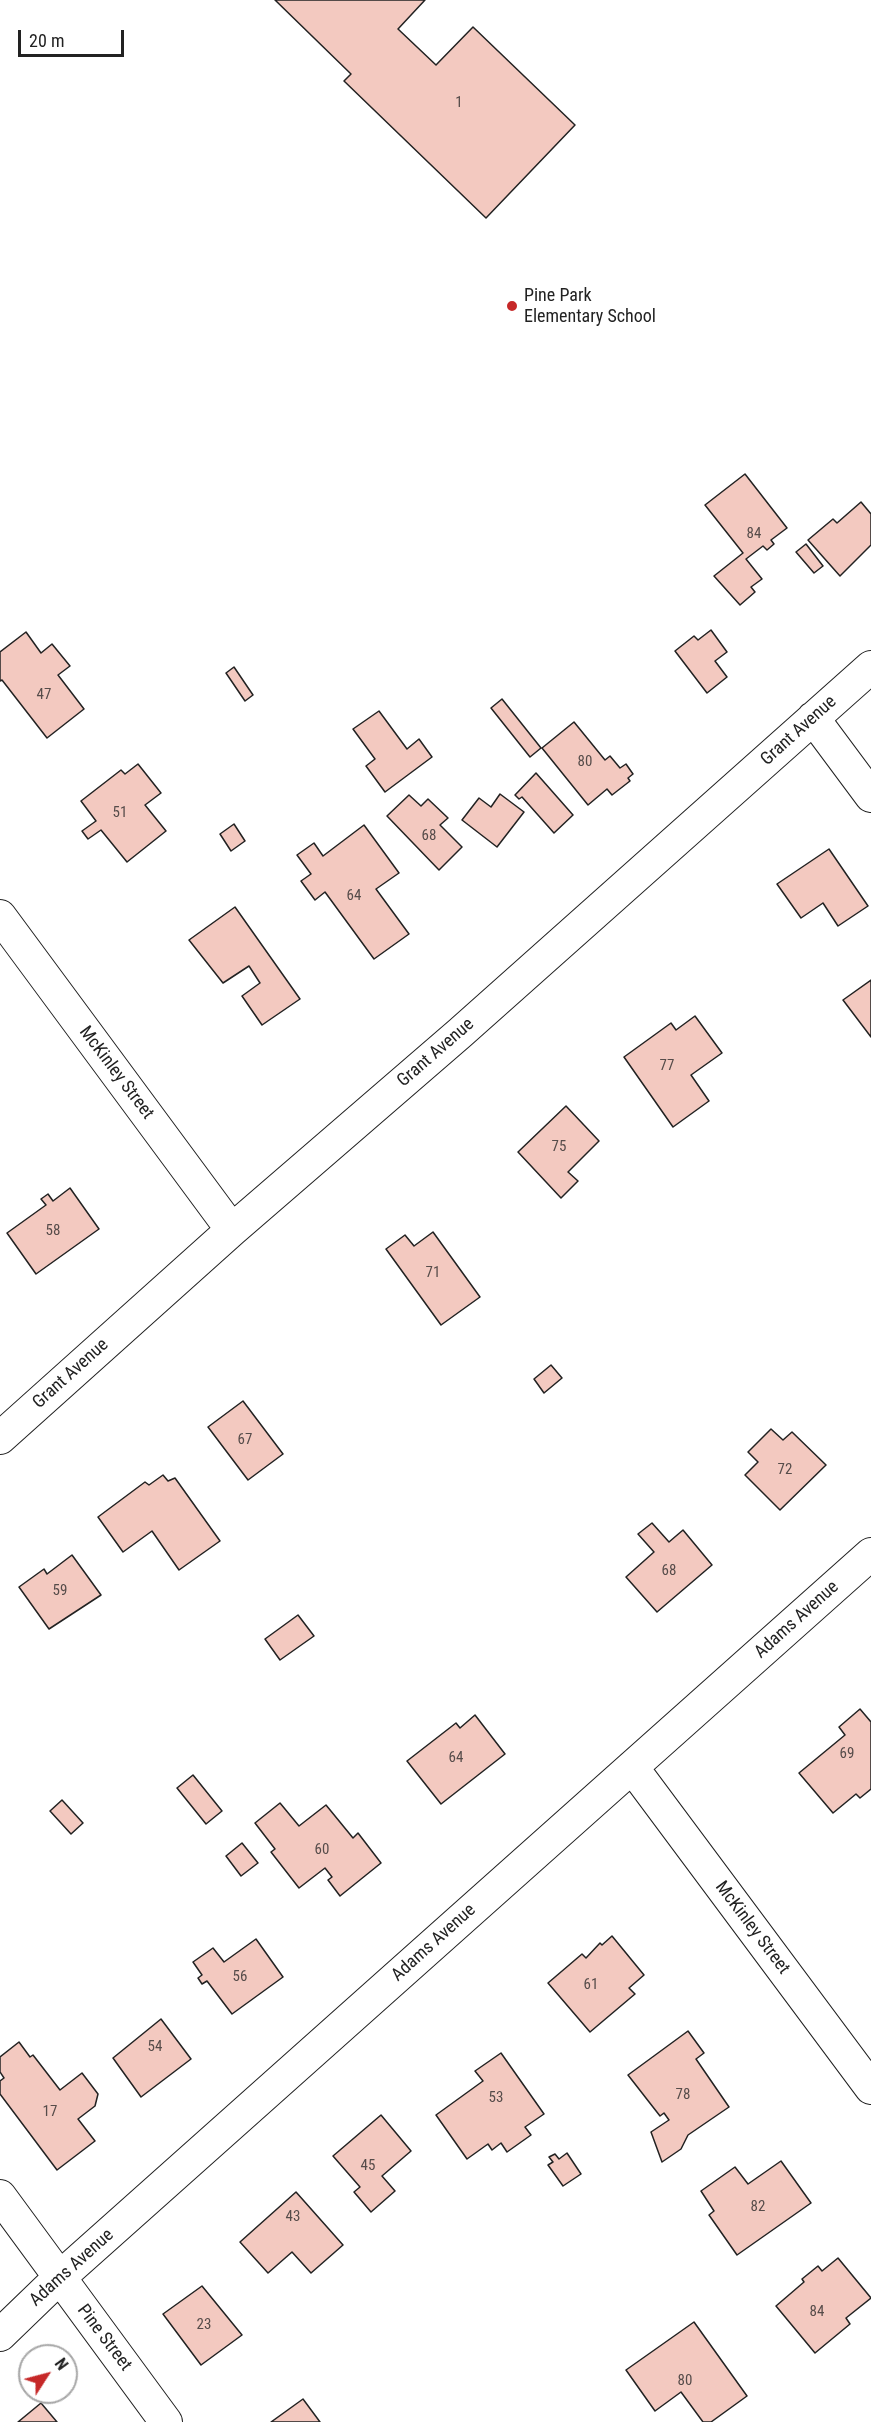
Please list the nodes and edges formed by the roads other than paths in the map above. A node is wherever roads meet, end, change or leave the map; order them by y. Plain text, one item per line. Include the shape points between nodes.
1 (871, 667) edge
2 (813, 718) junction
3 (871, 796) edge
4 (0, 916) edge
5 (232, 1230) junction
6 (0, 1438) edge
7 (871, 1554) edge
8 (632, 1767) junction
9 (871, 2088) edge
10 (0, 2196) edge
11 (60, 2278) junction
12 (0, 2335) edge
13 (166, 2422) edge

1 - 2 street, Grant Avenue
2 - 3 street
2 - 5 street, Grant Avenue
4 - 5 street, McKinley Street
5 - 6 street, Grant Avenue
7 - 8 street, Adams Avenue
8 - 9 street, McKinley Street
8 - 11 street, Adams Avenue
10 - 11 street, Pine Street
11 - 12 street, Adams Avenue
11 - 13 street, Pine Street

